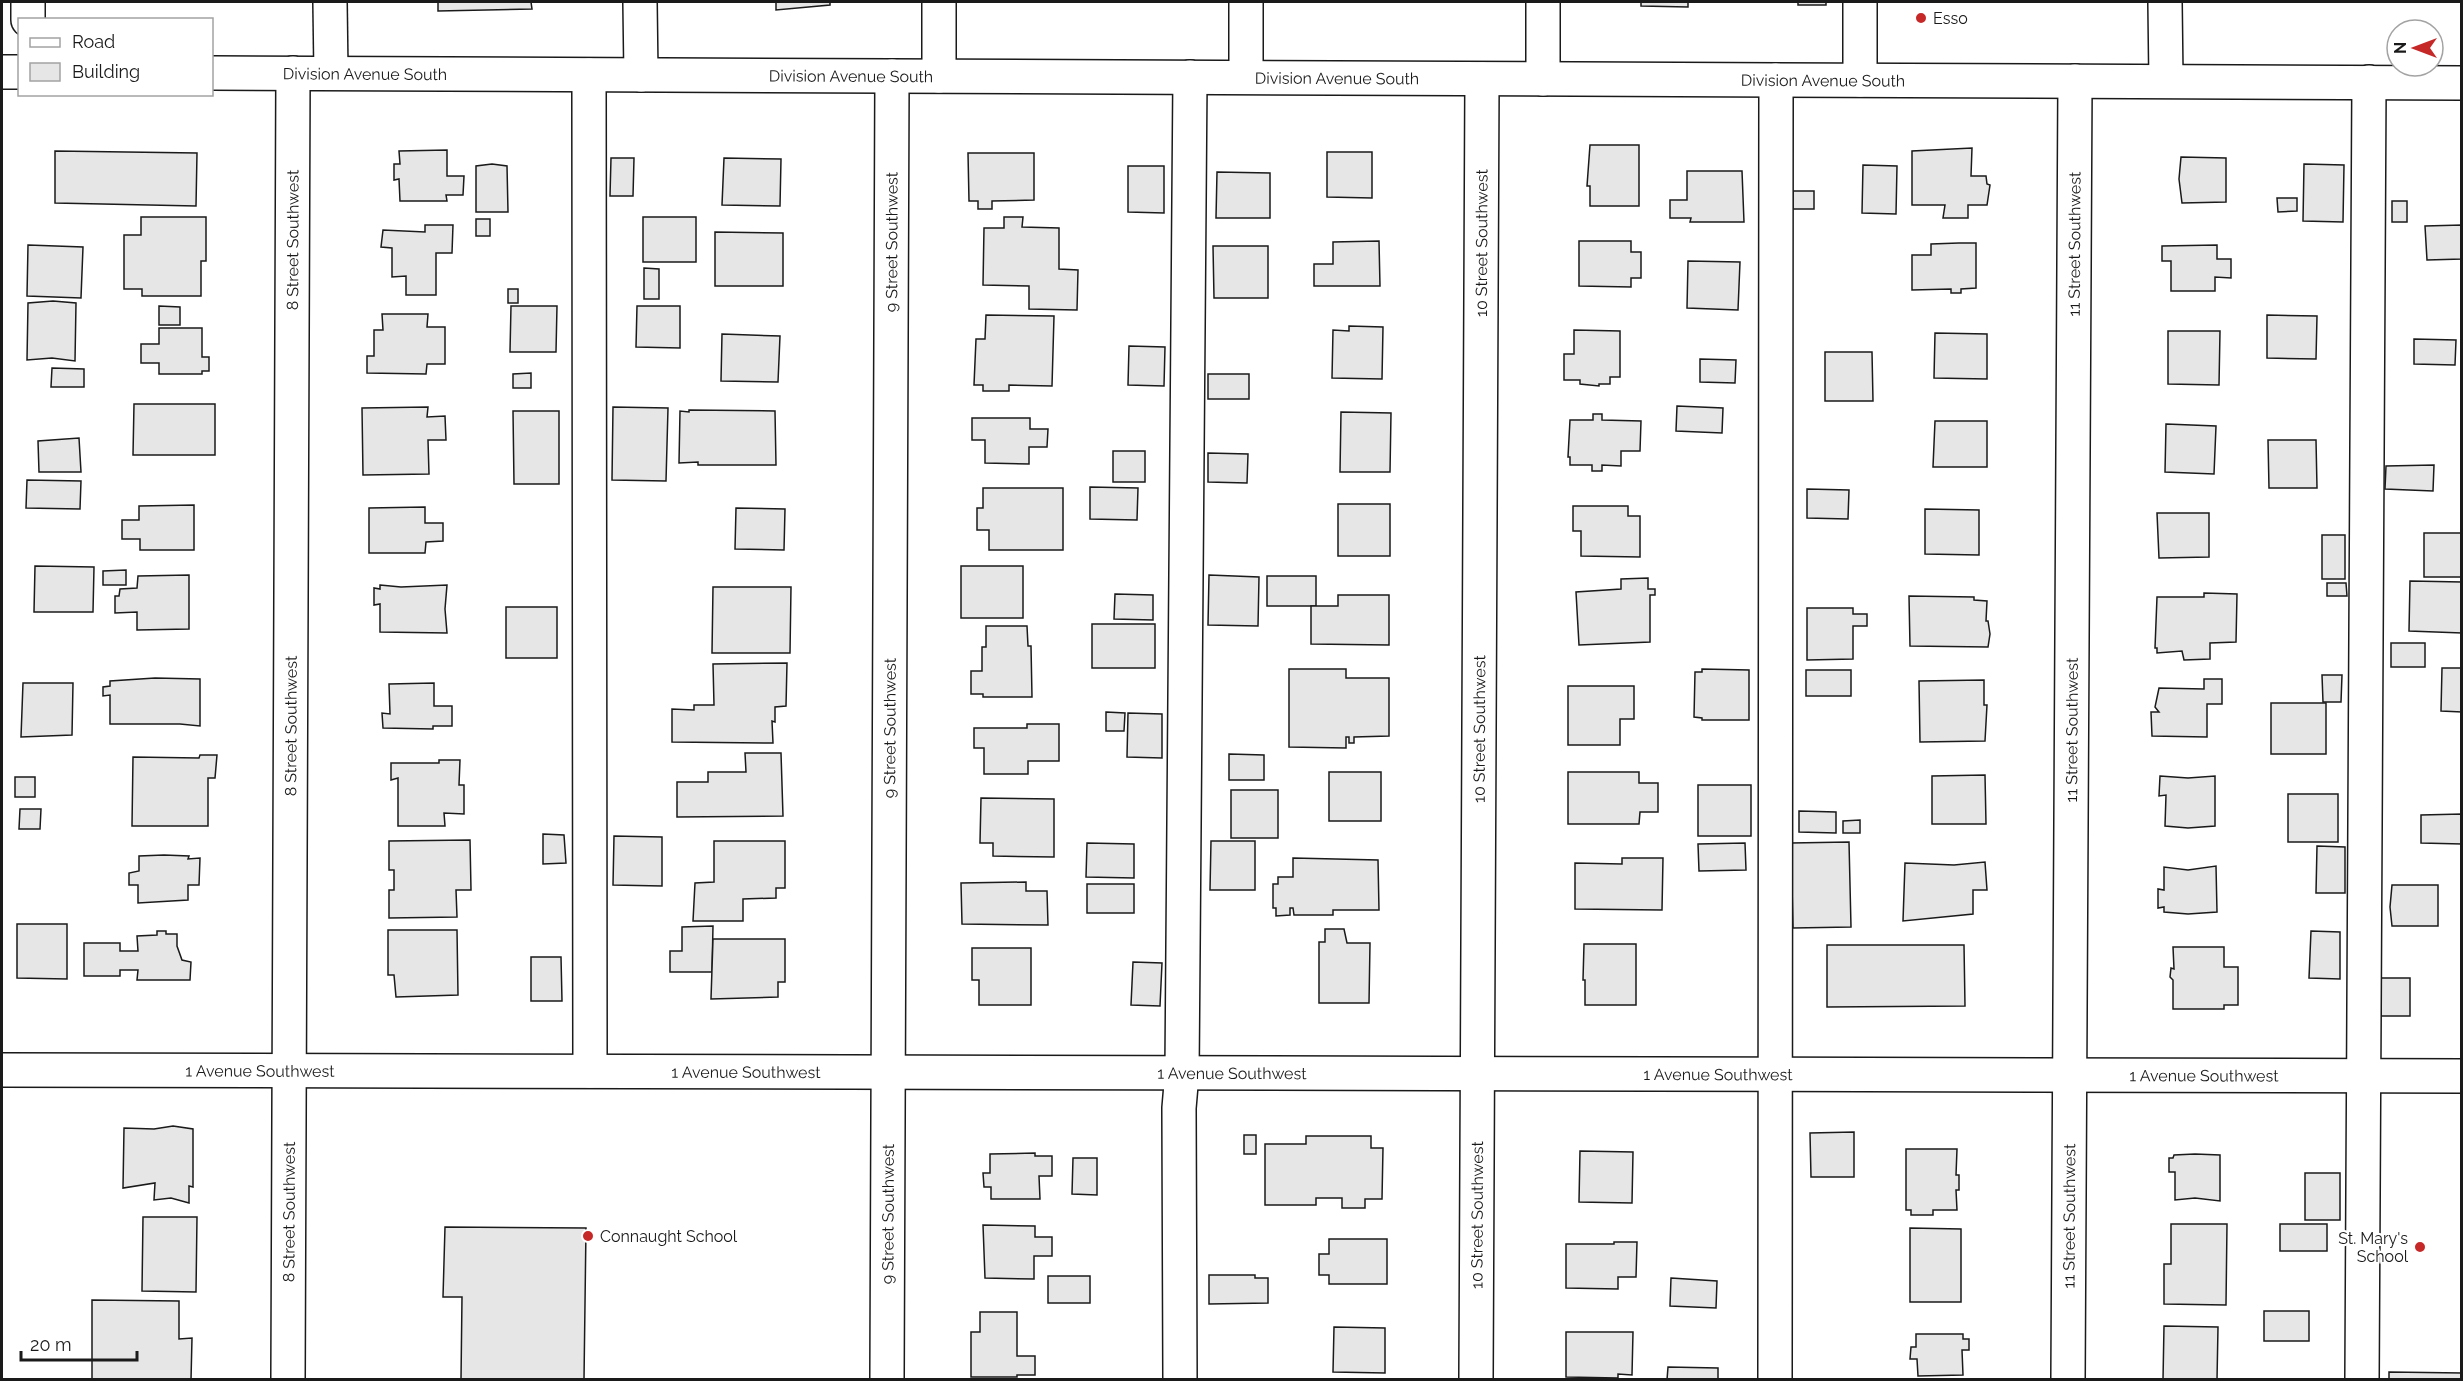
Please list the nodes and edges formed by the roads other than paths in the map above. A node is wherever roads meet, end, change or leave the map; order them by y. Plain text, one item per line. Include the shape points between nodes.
1 (28, 2) edge
2 (330, 2) edge
3 (640, 2) edge
4 (939, 2) edge
5 (1246, 2) edge
6 (1542, 2) edge
7 (1860, 2) edge
8 (2166, 2) edge
9 (28, 18) edge
10 (2, 72) edge
11 (18, 72) edge
12 (213, 73) edge
13 (293, 73) junction
14 (331, 73) junction
15 (589, 75) junction
16 (640, 75) junction
17 (892, 76) junction
18 (939, 76) junction
19 (1190, 77) junction
20 (1246, 77) junction
21 (1482, 78) junction
22 (1543, 78) junction
23 (1776, 80) junction
24 (1860, 80) junction
25 (2075, 81) junction
26 (2166, 81) junction
27 (2369, 82) junction
28 (2462, 83) edge
29 (2, 1070) edge
30 (289, 1071) junction
31 (590, 1071) junction
32 (888, 1072) junction
33 (1182, 1073) junction
34 (1478, 1073) junction
35 (1774, 1074) junction
36 (2070, 1075) junction
37 (2363, 1076) junction
38 (2462, 1076) edge
39 (288, 1380) edge
40 (887, 1380) edge
41 (1180, 1380) edge
42 (1476, 1380) edge
43 (1775, 1380) edge
44 (2067, 1380) edge
45 (2362, 1380) edge

1 - 9 street
2 - 14 street
3 - 16 street
4 - 18 street
5 - 20 street
6 - 22 street
7 - 24 street
8 - 26 street
10 - 11 street
12 - 13 street, Division Avenue South
13 - 14 street, Division Avenue South
13 - 30 street, 8 Street Southwest
14 - 15 street, Division Avenue South
15 - 16 street, Division Avenue South
15 - 31 street
16 - 17 street, Division Avenue South
17 - 18 street, Division Avenue South
17 - 32 street, 9 Street Southwest
18 - 19 street, Division Avenue South
19 - 20 street, Division Avenue South
19 - 33 street
20 - 21 street, Division Avenue South
21 - 22 street, Division Avenue South
21 - 34 street, 10 Street Southwest
22 - 23 street, Division Avenue South
23 - 24 street, Division Avenue South
23 - 35 street
24 - 25 street, Division Avenue South
25 - 26 street, Division Avenue South
25 - 36 street, 11 Street Southwest
26 - 27 street, Division Avenue South
27 - 28 street, Division Avenue South
27 - 37 street
29 - 30 street, 1 Avenue Southwest
30 - 31 street, 1 Avenue Southwest
30 - 39 street, 8 Street Southwest
31 - 32 street, 1 Avenue Southwest
32 - 33 street, 1 Avenue Southwest
32 - 40 street, 9 Street Southwest
33 - 34 street, 1 Avenue Southwest
33 - 41 street
34 - 35 street, 1 Avenue Southwest
34 - 42 street, 10 Street Southwest
35 - 36 street, 1 Avenue Southwest
35 - 43 street
36 - 37 street, 1 Avenue Southwest
36 - 44 street, 11 Street Southwest
37 - 38 street, 1 Avenue Southwest
37 - 45 street

